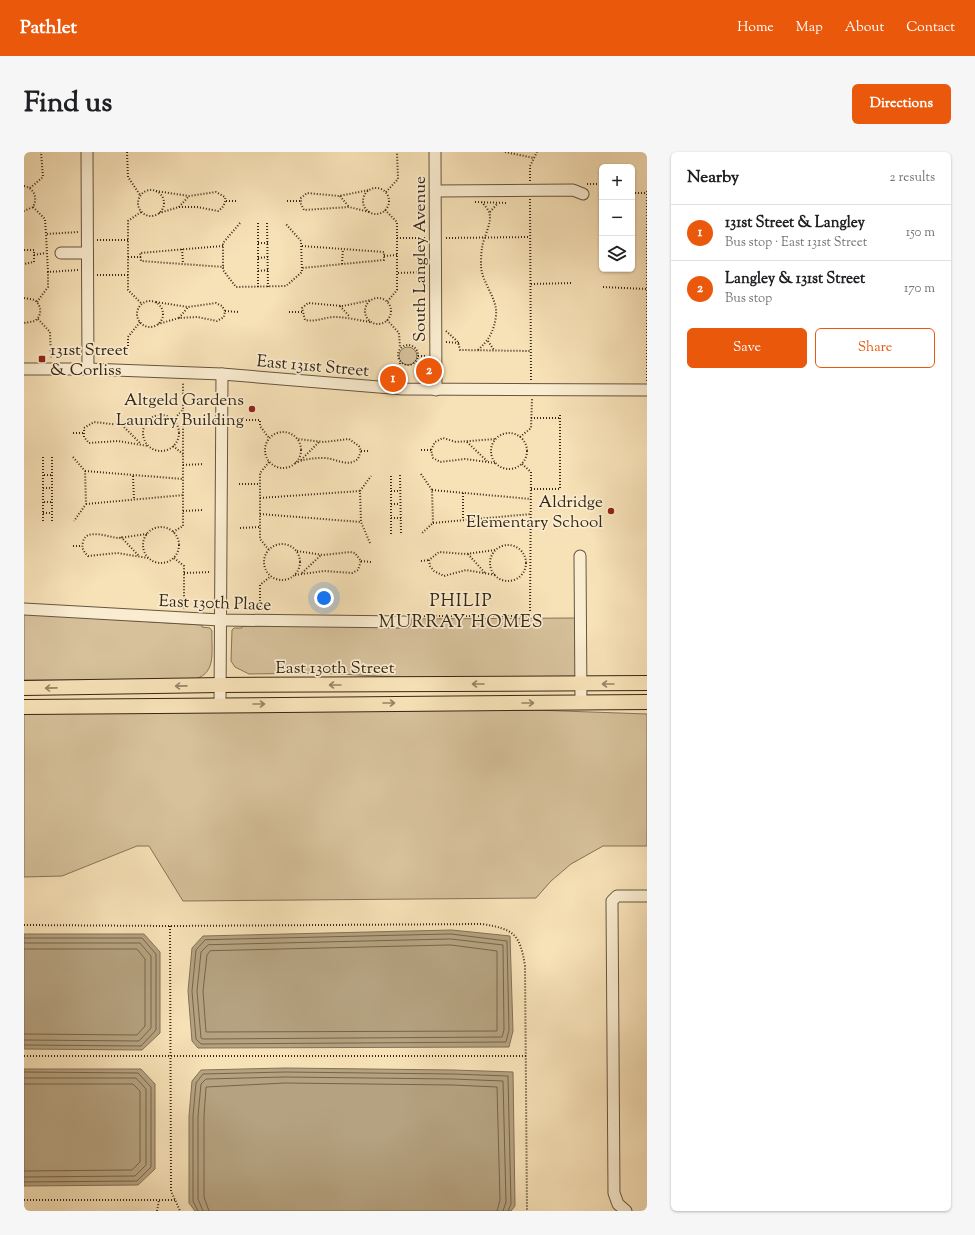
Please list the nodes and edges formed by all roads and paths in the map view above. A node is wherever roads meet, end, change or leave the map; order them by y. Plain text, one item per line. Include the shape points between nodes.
1 (41, 152) edge
2 (87, 152) edge
3 (127, 152) edge
4 (397, 152) edge
5 (435, 152) edge
6 (505, 152) edge
7 (537, 152) edge
8 (534, 158) junction
9 (530, 184) dead end
10 (24, 186) edge
11 (30, 188) junction
12 (370, 190) junction
13 (647, 190) edge
14 (156, 191) junction
15 (436, 191) junction
16 (386, 192) junction
17 (647, 193) edge
18 (583, 194) dead end
19 (635, 194) edge
20 (140, 195) junction
21 (189, 196) junction
22 (339, 196) junction
23 (530, 198) dead end
24 (226, 201) junction
25 (238, 201) dead end
26 (301, 201) junction
27 (287, 202) dead end
28 (473, 202) dead end
29 (482, 202) junction
30 (498, 202) junction
31 (507, 203) dead end
32 (32, 207) junction
33 (179, 207) junction
34 (349, 207) junction
35 (385, 210) junction
36 (24, 211) edge
37 (141, 212) junction
38 (369, 212) junction
39 (490, 212) junction
40 (159, 213) junction
41 (240, 223) dead end
42 (258, 223) dead end
43 (267, 223) dead end
44 (285, 223) dead end
45 (46, 234) dead end
46 (485, 237) junction
47 (530, 237) junction
48 (397, 238) junction
49 (429, 238) dead end
50 (446, 238) dead end
51 (97, 240) dead end
52 (128, 240) junction
53 (258, 243) junction
54 (268, 243) junction
55 (223, 246) junction
56 (302, 246) junction
57 (182, 249) junction
58 (343, 249) junction
59 (24, 250) edge
60 (47, 253) dead end
61 (61, 253) dead end
62 (87, 253) junction
63 (34, 255) junction
64 (397, 255) junction
65 (384, 256) junction
66 (128, 257) junction
67 (141, 257) junction
68 (258, 258) junction
69 (268, 258) junction
70 (24, 264) edge
71 (183, 264) junction
72 (342, 264) junction
73 (224, 267) junction
74 (302, 268) junction
75 (268, 270) junction
76 (48, 271) dead end
77 (258, 271) junction
78 (429, 272) dead end
79 (398, 273) junction
80 (97, 275) dead end
81 (128, 275) junction
82 (572, 283) dead end
83 (530, 284) junction
84 (258, 287) junction
85 (268, 287) junction
86 (603, 287) dead end
87 (647, 289) edge
88 (647, 294) edge
89 (24, 298) edge
90 (371, 300) junction
91 (36, 302) junction
92 (156, 302) junction
93 (387, 302) junction
94 (142, 304) junction
95 (340, 306) junction
96 (188, 307) junction
97 (225, 312) junction
98 (239, 312) dead end
99 (289, 312) dead end
100 (302, 312) junction
101 (178, 318) junction
102 (350, 318) junction
103 (38, 319) junction
104 (387, 320) junction
105 (140, 322) junction
106 (370, 322) junction
107 (24, 323) edge
108 (158, 324) junction
109 (446, 331) dead end
110 (488, 341) junction
111 (446, 342) dead end
112 (459, 343) junction
113 (400, 348) junction
114 (98, 349) dead end
115 (478, 350) junction
116 (495, 351) junction
117 (531, 351) junction
118 (647, 351) edge
119 (418, 356) junction
120 (429, 356) dead end
121 (51, 362) dead end
122 (400, 362) junction
123 (24, 369) edge
124 (88, 369) junction
125 (222, 374) junction
126 (183, 382) dead end
127 (399, 382) dead end
128 (531, 382) dead end
129 (647, 382) edge
130 (436, 390) junction
131 (647, 390) edge
132 (532, 399) dead end
133 (183, 410) junction
134 (560, 413) dead end
135 (531, 418) junction
136 (560, 418) junction
137 (173, 420) junction
138 (231, 420) dead end
139 (146, 422) junction
140 (122, 425) junction
141 (178, 431) junction
142 (183, 432) junction
143 (73, 433) dead end
144 (83, 433) junction
145 (520, 437) junction
146 (269, 438) junction
147 (297, 439) junction
148 (496, 439) junction
149 (319, 442) junction
150 (467, 442) junction
151 (141, 444) junction
152 (148, 446) junction
153 (173, 446) junction
154 (421, 450) dead end
155 (431, 450) junction
156 (361, 451) junction
157 (370, 451) dead end
158 (183, 454) junction
159 (43, 457) dead end
160 (52, 457) dead end
161 (73, 457) dead end
162 (300, 461) junction
163 (488, 461) junction
164 (269, 462) junction
165 (295, 463) junction
166 (495, 463) junction
167 (204, 464) dead end
168 (522, 464) junction
169 (183, 465) junction
170 (85, 471) junction
171 (421, 474) dead end
172 (43, 475) junction
173 (52, 475) junction
174 (391, 475) dead end
175 (400, 475) dead end
176 (133, 476) junction
177 (371, 476) dead end
178 (183, 479) junction
179 (239, 484) dead end
180 (260, 484) junction
181 (43, 488) junction
182 (52, 488) junction
183 (531, 489) junction
184 (432, 490) junction
185 (360, 491) junction
186 (391, 491) junction
187 (400, 491) junction
188 (463, 493) junction
189 (184, 495) junction
190 (260, 498) junction
191 (531, 499) junction
192 (134, 500) junction
193 (43, 502) junction
194 (52, 502) junction
195 (86, 504) junction
196 (391, 504) junction
197 (400, 504) junction
198 (203, 510) dead end
199 (183, 511) junction
200 (43, 514) junction
201 (52, 514) junction
202 (260, 514) junction
203 (531, 514) junction
204 (391, 518) junction
205 (401, 518) junction
206 (463, 520) junction
207 (43, 521) dead end
208 (52, 521) dead end
209 (74, 521) dead end
210 (361, 522) junction
211 (433, 523) junction
212 (260, 527) junction
213 (240, 528) dead end
214 (173, 532) junction
215 (147, 534) junction
216 (391, 534) dead end
217 (401, 534) dead end
218 (421, 534) dead end
219 (121, 537) junction
220 (370, 543) dead end
221 (73, 546) dead end
222 (82, 546) junction
223 (269, 550) junction
224 (495, 550) junction
225 (297, 551) junction
226 (468, 554) junction
227 (322, 555) junction
228 (140, 556) junction
229 (580, 556) dead end
230 (148, 558) junction
231 (174, 558) junction
232 (429, 560) junction
233 (421, 561) dead end
234 (360, 562) junction
235 (371, 562) dead end
236 (526, 563) junction
237 (530, 563) junction
238 (213, 572) dead end
239 (184, 573) junction
240 (301, 573) junction
241 (486, 574) junction
242 (295, 575) junction
243 (495, 575) junction
244 (271, 576) junction
245 (24, 609) edge
246 (184, 614) dead end
247 (260, 616) dead end
248 (421, 616) dead end
249 (220, 620) junction
250 (404, 622) dead end
251 (581, 684) junction
252 (647, 684) edge
253 (220, 685) junction
254 (24, 688) edge
255 (647, 702) edge
256 (581, 703) junction
257 (220, 704) junction
258 (24, 706) edge
259 (647, 896) edge
260 (24, 925) edge
261 (170, 926) junction
262 (24, 1056) edge
263 (526, 1056) junction
264 (171, 1057) junction
265 (24, 1200) edge
266 (159, 1200) junction
267 (175, 1200) junction
268 (157, 1211) edge
269 (180, 1211) edge
270 (527, 1211) edge
271 (626, 1211) edge

1 - 11 path via 42,177
2 - 62 street
3 - 20 path via 128,177
4 - 16 path via 398,179
5 - 15 street, South Langley Avenue
6 - 8 path
7 - 8 path
8 - 9 path via 530,166
10 - 11 path
11 - 32 path via 35,197
12 - 16 path via 378,188
12 - 22 path
12 - 38 path via 363,201
13 - 17 path
14 - 20 path via 148,190
14 - 21 path
14 - 40 path via 164,202
15 - 18 street via 573,190
15 - 130 street, South Langley Avenue
16 - 35 path via 389,203
17 - 19 path
17 - 87 path
20 - 37 path via 138,202
21 - 24 path via 216,192 225,197
21 - 33 path
22 - 26 path via 307,193
22 - 34 path
23 - 47 path
24 - 25 path
24 - 33 path via 218,211
26 - 27 path
26 - 34 path via 304,210 310,211
28 - 29 path
29 - 30 path
29 - 39 path
30 - 31 path
30 - 39 path
32 - 36 path
32 - 45 path via 45,219
33 - 40 path
34 - 38 path
35 - 38 path via 378,214
35 - 48 path via 397,222
37 - 40 path via 148,216
37 - 52 path via 128,221
39 - 46 path
41 - 55 path
42 - 53 path
43 - 54 path
44 - 56 path via 301,240
46 - 47 path
46 - 50 path
46 - 110 path via 481,268 495,303 496,314
47 - 83 path
48 - 49 path
48 - 64 path
51 - 52 path
52 - 66 path
53 - 54 path
53 - 68 path
54 - 69 path
55 - 57 path
55 - 73 path
56 - 58 path
56 - 74 path
57 - 67 path via 140,253
57 - 71 path
58 - 65 path via 384,252
58 - 72 path
59 - 63 path via 34,250
60 - 63 path
61 - 62 street
62 - 124 street
63 - 70 path via 34,262
64 - 65 path
64 - 79 path
65 - 72 path via 384,260
66 - 67 path
66 - 81 path
67 - 71 path via 141,261
68 - 69 path
68 - 77 path
69 - 75 path
71 - 73 path
72 - 74 path
73 - 84 path via 223,270 236,287
74 - 85 path via 302,272 286,286
75 - 77 path
75 - 85 path
76 - 91 path via 48,287
77 - 84 path
78 - 79 path
79 - 93 path via 397,290
80 - 81 path
81 - 94 path via 128,290
82 - 83 path
83 - 117 path
84 - 85 path
86 - 87 path
87 - 88 path
88 - 118 path
89 - 91 path via 32,298
90 - 93 path via 379,298
90 - 95 path
90 - 106 path via 364,311
91 - 103 path via 40,309
92 - 94 path via 148,301
92 - 96 path
92 - 108 path via 163,312
93 - 104 path via 390,313
94 - 105 path via 137,313
95 - 100 path via 308,303 302,308
95 - 102 path
96 - 97 path via 216,303 222,306
96 - 101 path
97 - 98 path
97 - 101 path via 224,317 217,321 197,317
99 - 100 path
100 - 102 path via 305,320 310,321 332,317
101 - 108 path
102 - 106 path
103 - 107 path
103 - 121 path via 50,332
104 - 106 path via 379,324
104 - 113 path via 399,333
105 - 108 path via 147,326
105 - 114 path via 128,337 128,349
109 - 112 path
110 - 115 path
110 - 116 path
111 - 112 path
112 - 115 path via 460,350
113 - 119 path via 412,346 417,350
113 - 122 path via 397,354
115 - 116 path
116 - 117 path
117 - 128 path
118 - 129 path
119 - 120 path
119 - 122 path via 409,366
122 - 127 path
123 - 124 street, East 131st Street
124 - 125 street, East 131st Street
125 - 130 street, East 131st Street
125 - 249 street
126 - 133 path
130 - 131 street, East 131st Street
132 - 135 path
133 - 137 path
133 - 142 path
134 - 136 path
135 - 136 path
135 - 145 path via 531,428
136 - 183 path via 560,488
137 - 139 path via 157,415
137 - 141 path
138 - 146 path via 260,420 260,426
139 - 140 path
139 - 152 path via 143,437
140 - 144 path via 94,422 84,428
140 - 151 path
141 - 142 path
141 - 153 path
142 - 158 path
143 - 144 path
144 - 151 path via 84,439 89,443 118,441
145 - 148 path via 507,434
145 - 168 path via 527,452
146 - 147 path via 285,432
146 - 164 path via 265,449
147 - 149 path
147 - 165 path via 301,452
148 - 150 path
148 - 166 path via 491,451
149 - 156 path via 349,439 359,446
149 - 162 path
150 - 155 path via 443,438 434,442
150 - 163 path
151 - 152 path
152 - 153 path via 163,450
153 - 158 path
154 - 155 path
155 - 163 path via 433,458 440,462 466,459
156 - 157 path
156 - 162 path via 358,459 349,463 325,458
158 - 169 path
159 - 172 path
160 - 173 path
161 - 170 path
162 - 165 path
163 - 166 path
164 - 165 path via 282,468
164 - 180 path via 260,473
166 - 168 path via 508,469
167 - 169 path
168 - 183 path via 531,472
169 - 178 path
170 - 176 path
170 - 195 path
171 - 184 path
172 - 173 path
172 - 181 path
173 - 182 path
174 - 186 path
175 - 187 path
176 - 178 path
176 - 192 path
177 - 185 path
178 - 189 path
179 - 180 path
180 - 190 path
181 - 182 path
181 - 193 path
182 - 194 path
183 - 191 path
184 - 188 path
184 - 211 path
185 - 190 path
185 - 210 path
186 - 187 path
186 - 196 path
187 - 197 path
188 - 191 path
188 - 206 path
189 - 192 path
189 - 199 path
190 - 202 path
191 - 203 path
192 - 195 path
193 - 194 path
193 - 200 path
194 - 201 path
195 - 209 path
196 - 197 path
196 - 204 path
197 - 205 path
198 - 199 path
199 - 214 path via 183,526
200 - 201 path
200 - 207 path
201 - 208 path
202 - 210 path
202 - 212 path
203 - 206 path
203 - 237 path
204 - 205 path
204 - 216 path
205 - 217 path
206 - 211 path
210 - 220 path
211 - 218 path
212 - 213 path
212 - 223 path via 260,539
214 - 215 path via 159,528
214 - 231 path via 179,545
215 - 219 path
215 - 230 path via 143,546
219 - 222 path via 93,534 83,540
219 - 228 path
221 - 222 path
222 - 228 path via 88,556 117,553
223 - 225 path via 277,545 286,544
223 - 244 path via 264,561
224 - 226 path
224 - 236 path via 508,545 517,547 524,554
224 - 243 path via 490,563
225 - 227 path
225 - 242 path via 300,564
226 - 232 path via 438,552
226 - 241 path
227 - 234 path via 350,552 355,553
227 - 240 path
228 - 230 path
229 - 251 street
230 - 231 path via 161,563
231 - 239 path via 184,566
232 - 233 path
232 - 241 path via 434,571 444,576 466,570
234 - 235 path
234 - 240 path via 358,570 352,573
236 - 237 path
236 - 243 path via 523,572 512,581 502,580
237 - 248 path via 530,616
238 - 239 path
239 - 246 path
240 - 242 path
241 - 243 path
242 - 244 path via 283,580
244 - 247 path via 260,585
245 - 249 street, East 130th Place
249 - 250 street, East 130th Place
249 - 253 street
252 -> 251 main road, East 130th Street
251 -> 253 main road, East 130th Street
251 - 256 street
253 -> 254 main road, East 130th Street
253 - 257 street
255 - 256 main road
257 -> 256 main road
257 - 258 main road
259 - 271 street via 617,896 612,901 614,1193 618,1204
260 - 261 path
261 - 263 path via 482,924 507,929 515,934 520,944 525,966
261 - 264 path
262 - 264 path
263 - 264 path
263 - 270 path
264 - 267 path via 171,1191
265 - 266 path
266 - 267 path
266 - 268 path
267 - 269 path

